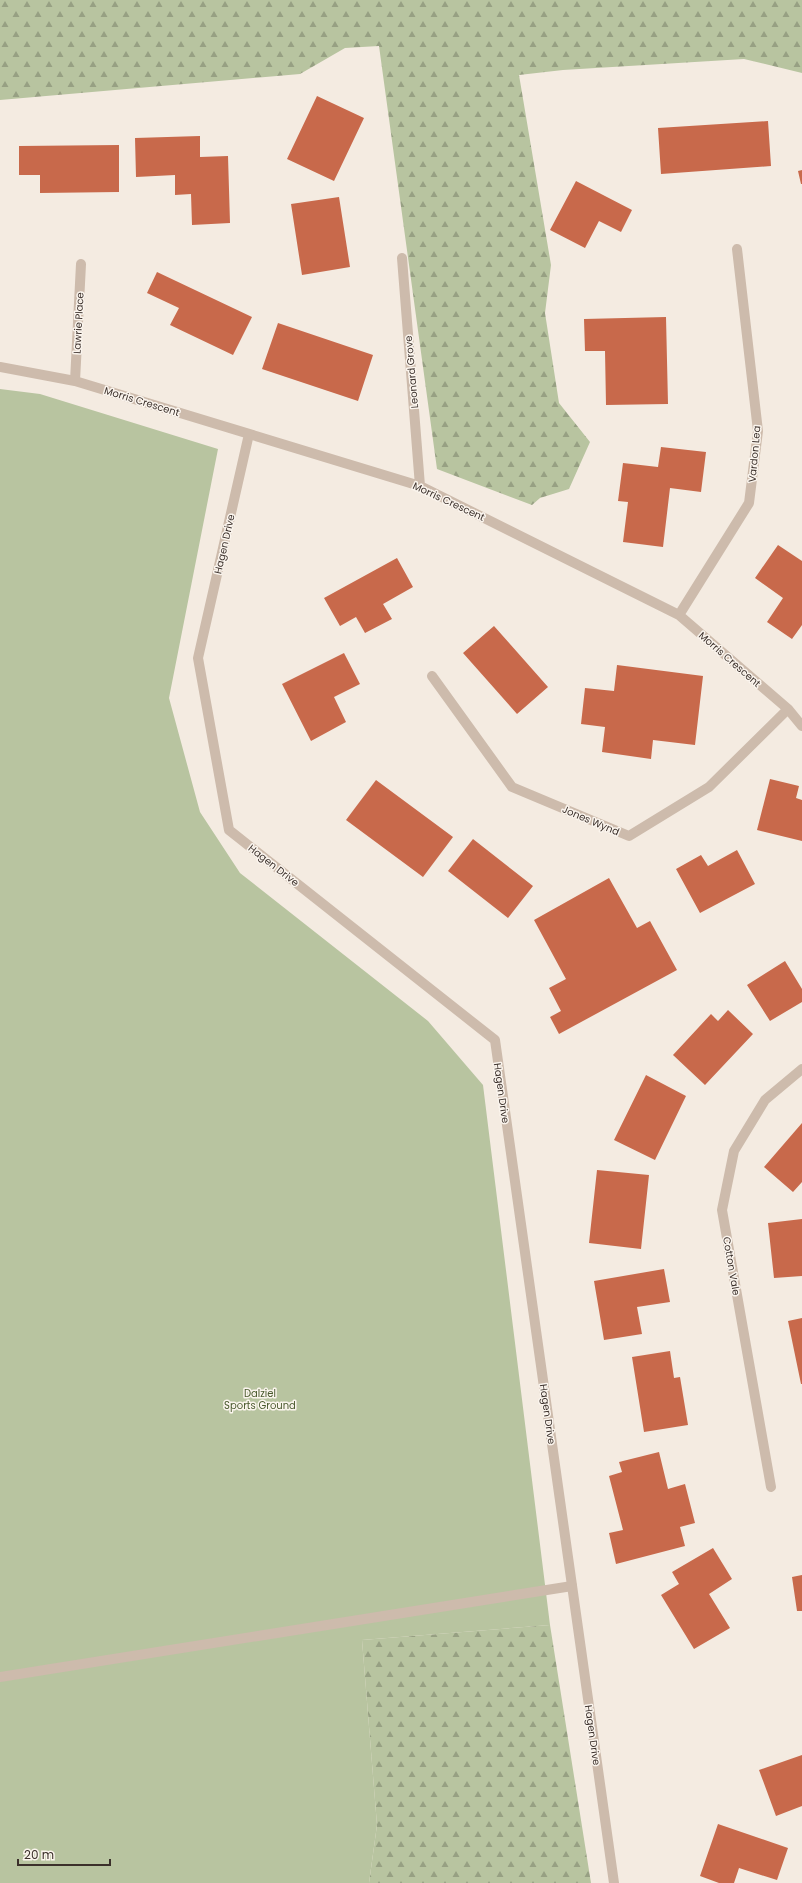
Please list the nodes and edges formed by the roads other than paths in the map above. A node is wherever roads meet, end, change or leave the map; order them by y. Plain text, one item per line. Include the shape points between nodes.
1 (737, 249) dead end
2 (402, 258) dead end
3 (81, 264) dead end
4 (0, 367) edge
5 (75, 381) junction
6 (249, 434) junction
7 (420, 486) junction
8 (679, 615) junction
9 (432, 676) dead end
10 (788, 709) junction
11 (802, 726) edge
12 (802, 1069) edge
13 (771, 1487) dead end
14 (572, 1586) junction
15 (0, 1677) edge
16 (614, 1883) edge

1 - 8 street, Vardon Lea via 758,431 749,503
2 - 7 street, Leonard Grove
3 - 5 street, Lawrie Place
4 - 5 street, Morris Crescent
5 - 6 street, Morris Crescent
6 - 7 street, Morris Crescent
6 - 14 street, Hagen Drive via 198,658 229,830 495,1040
7 - 8 street, Morris Crescent
8 - 10 street, Morris Crescent
9 - 10 street, Jones Wynd via 512,787 629,836 709,787
10 - 11 street, Morris Crescent
12 - 13 street, Cotton Vale via 765,1100 734,1151 722,1210
14 - 15 street
14 - 16 street, Hagen Drive

